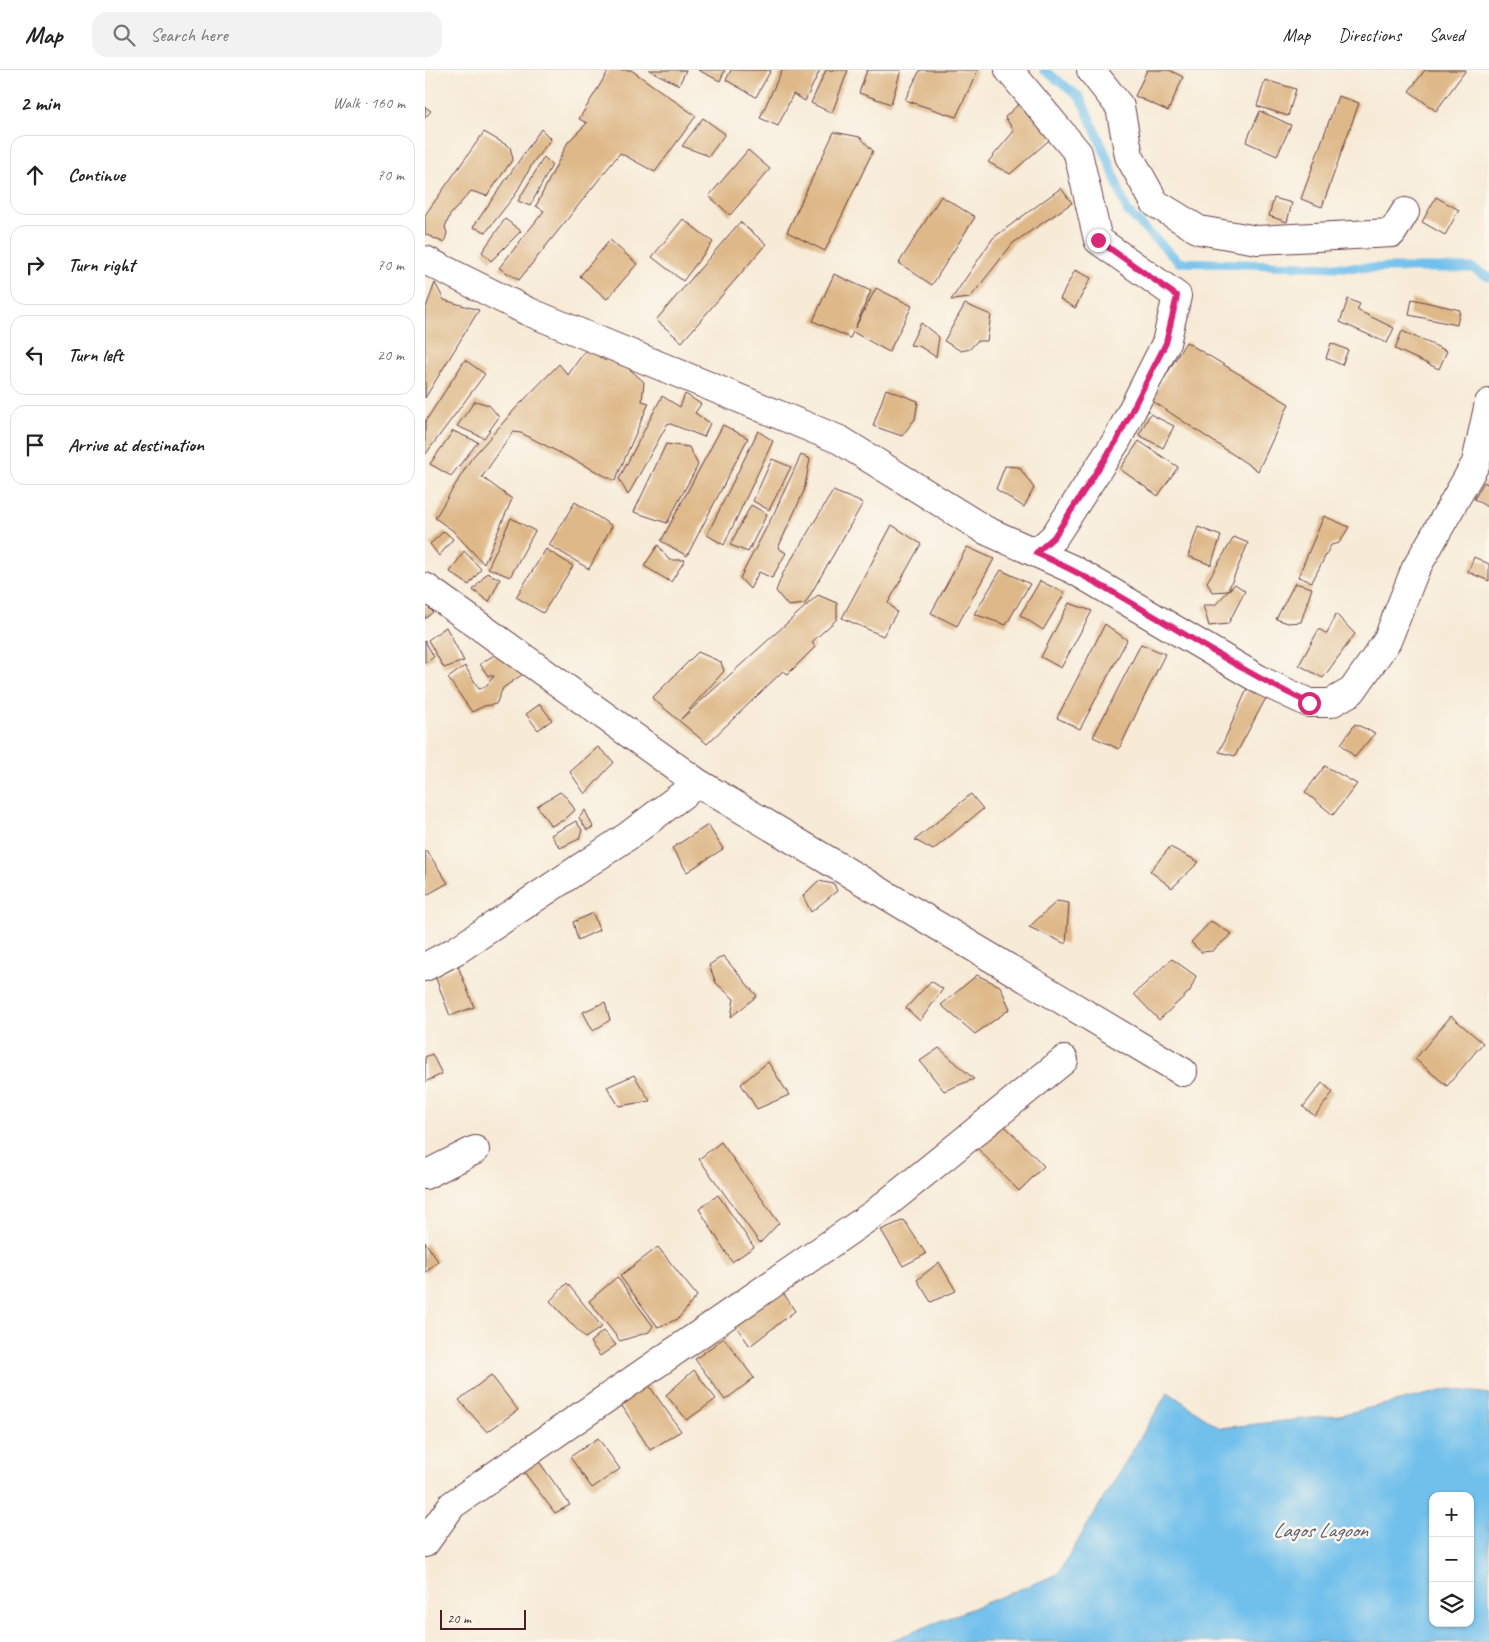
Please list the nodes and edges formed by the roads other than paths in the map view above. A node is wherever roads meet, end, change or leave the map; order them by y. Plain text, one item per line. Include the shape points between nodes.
1 (1009, 70) edge
2 (1091, 70) edge
3 (1405, 212) dead end
4 (425, 260) edge
5 (1489, 403) edge
6 (1036, 553) junction
7 (425, 587) edge
8 (698, 783) junction
9 (425, 966) edge
10 (1064, 1060) dead end
11 (1183, 1072) dead end
12 (475, 1150) dead end
13 (425, 1175) edge
14 (425, 1542) edge

1 - 6 street via 1078,153 1098,240 1177,296 1166,343 1117,440 1054,537
2 - 3 street via 1120,107 1129,156 1155,203 1199,230 1257,240 1392,234
4 - 6 street via 527,311 840,440 985,530
5 - 6 street via 1476,463 1415,570 1387,641 1353,691 1331,703 1309,703 1262,681 1074,570
7 - 8 street
8 - 9 street via 628,836 457,950
8 - 11 street
10 - 14 street via 875,1213 452,1505
12 - 13 street

